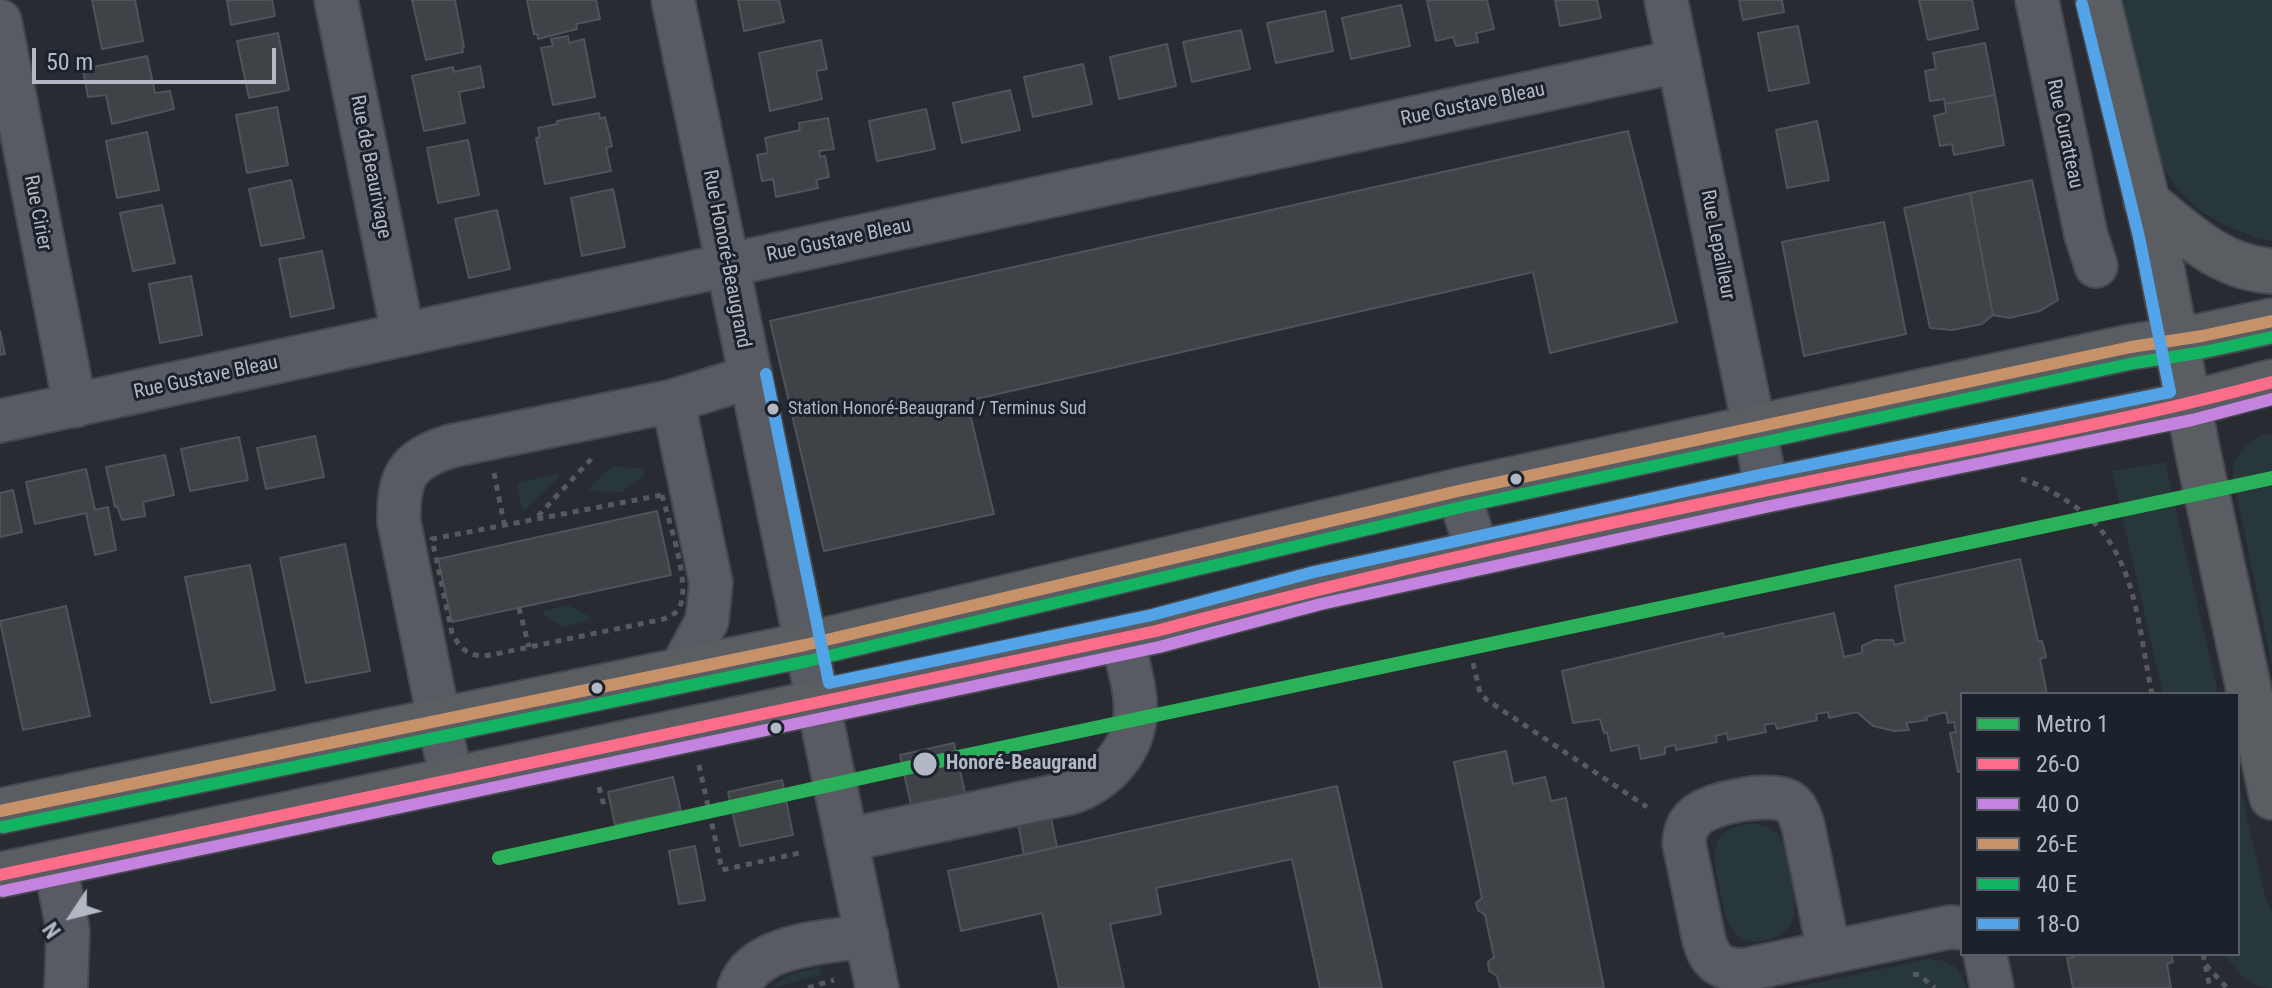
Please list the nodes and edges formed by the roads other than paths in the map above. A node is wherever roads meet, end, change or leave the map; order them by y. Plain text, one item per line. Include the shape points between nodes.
1 (336, 0) edge
2 (673, 0) edge
3 (1666, 0) edge
4 (2037, 0) edge
5 (2098, 0) edge
6 (0, 21) edge
7 (1679, 61) junction
8 (6, 85) edge
9 (2146, 201) junction
10 (727, 265) junction
11 (2096, 266) dead end
12 (2272, 271) edge
13 (2272, 321) edge
14 (403, 335) junction
15 (2176, 340) junction
16 (750, 377) junction
17 (2272, 382) edge
18 (673, 401) junction
19 (2189, 404) junction
20 (75, 406) junction
21 (0, 421) edge
22 (1754, 428) junction
23 (1767, 490) junction
24 (1458, 491) junction
25 (1478, 554) junction
26 (1122, 638) junction
27 (805, 645) junction
28 (681, 669) junction
29 (817, 702) junction
30 (439, 720) junction
31 (451, 779) junction
32 (2272, 797) edge
33 (0, 811) edge
34 (846, 840) junction
35 (55, 863) junction
36 (0, 875) edge
37 (1960, 928) edge
38 (867, 936) junction
39 (1829, 952) junction
40 (1985, 956) edge
41 (66, 988) edge
42 (739, 988) edge
43 (877, 988) edge
44 (1992, 988) edge

1 - 14 street, Rue de Beaurivage
2 - 10 street, Rue Honoré-Beaugrand
3 - 7 street, Rue Lepailleur
4 - 11 street, Rue Curatteau
5 - 9 main road
6 - 8 street, Rue Cirier
7 - 10 street, Rue Gustave Bleau
7 - 22 street, Rue Lepailleur
8 - 20 street, Rue Cirier
9 - 12 main road via 2210,253 2239,266
9 - 15 main road
10 - 14 street, Rue Gustave Bleau
10 - 16 street, Rue Honoré-Beaugrand
13 - 15 main road
14 - 20 street, Rue Gustave Bleau
15 - 19 main road
15 - 22 main road
16 - 18 street
16 - 27 street, Rue Honoré-Beaugrand
17 - 19 main road
18 - 28 street via 711,583 707,621
18 - 30 street via 451,446 421,458 408,470 400,491 399,522
19 - 23 main road
19 - 32 main road
20 - 21 street, Rue Gustave Bleau
22 - 23 street, Rue Lepailleur
22 - 24 main road
23 - 25 main road
24 - 25 street
24 - 27 main road
25 - 26 main road
26 - 29 main road
26 - 34 street via 1136,716 1119,757 1096,781 1070,793
27 - 28 main road
27 - 29 street, Rue Honoré-Beaugrand
28 - 30 main road
29 - 31 main road
29 - 34 street, Rue Honoré-Beaugrand
30 - 31 street
30 - 33 main road
31 - 35 main road
34 - 38 street, Rue Honoré-Beaugrand
35 - 36 main road
35 - 41 street via 68,931
37 - 39 street
38 - 42 street via 773,954 749,971
38 - 43 street, Rue Honoré-Beaugrand
39 - 39 street via 1744,970 1717,964 1704,940 1684,843 1692,818 1716,805 1766,797 1790,802 1803,825
40 - 44 street

